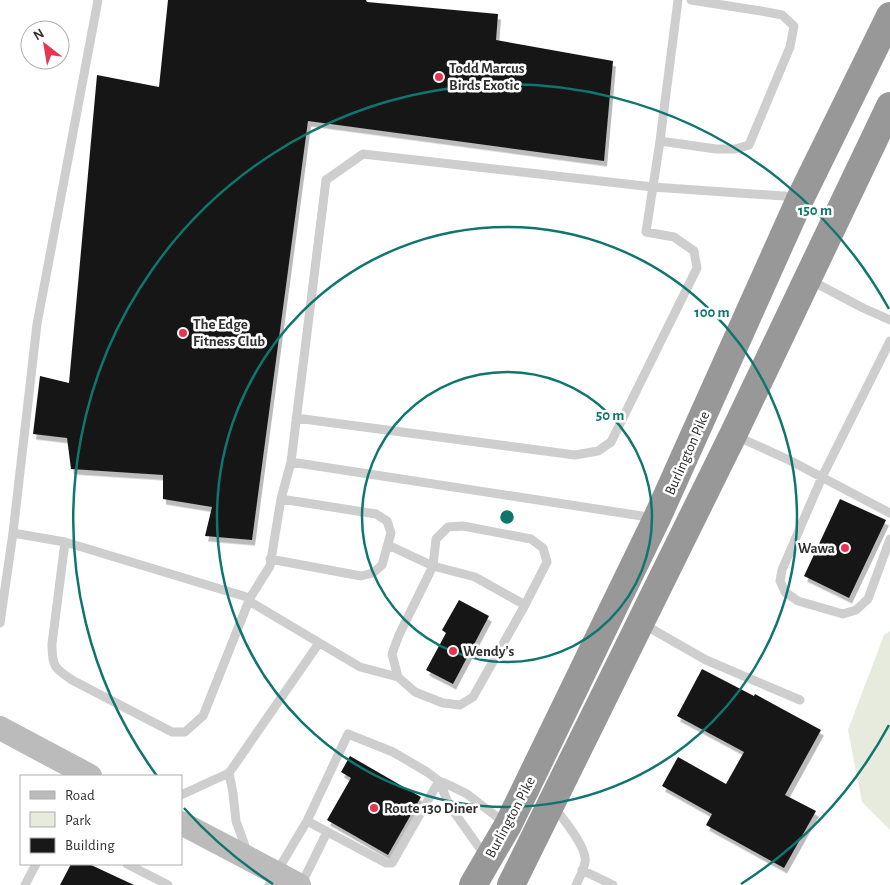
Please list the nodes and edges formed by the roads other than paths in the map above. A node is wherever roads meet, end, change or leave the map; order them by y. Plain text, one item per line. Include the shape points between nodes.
1 (98, 0) edge
2 (678, 0) edge
3 (692, 0) edge
4 (890, 16) edge
5 (890, 106) edge
6 (660, 141) junction
7 (653, 187) junction
8 (802, 197) junction
9 (808, 278) junction
10 (890, 320) edge
11 (890, 341) edge
12 (296, 418) junction
13 (733, 435) junction
14 (291, 462) junction
15 (822, 477) junction
16 (282, 499) junction
17 (890, 513) edge
18 (657, 518) junction
19 (14, 533) junction
20 (890, 540) edge
21 (65, 542) junction
22 (388, 545) junction
23 (270, 559) junction
24 (433, 566) junction
25 (249, 599) junction
26 (525, 605) junction
27 (640, 622) junction
28 (0, 623) edge
29 (319, 643) junction
30 (398, 677) junction
31 (800, 700) dead end
32 (0, 728) edge
33 (229, 773) junction
34 (84, 775) edge
35 (439, 781) junction
36 (182, 795) edge
37 (551, 803) junction
38 (307, 821) junction
39 (182, 824) edge
40 (508, 825) junction
41 (326, 832) junction
42 (249, 859) junction
43 (488, 859) junction
44 (35, 865) edge
45 (129, 865) edge
46 (584, 866) junction
47 (273, 879) edge
48 (25, 885) edge
49 (168, 885) edge
50 (300, 885) edge
51 (473, 885) edge
52 (511, 885) edge
53 (576, 885) edge
54 (613, 885) edge

1 - 19 lane via 37,324
2 - 6 lane
3 - 6 lane via 782,15 794,26 790,47 750,144 735,149 716,149
4 - 8 highway, Burlington Pike
5 - 9 highway, Burlington Pike
6 - 7 lane
7 - 8 lane
7 - 12 lane via 363,154 326,180
7 - 12 lane via 646,232 674,237 694,251 697,268 611,442 598,451 576,455
8 - 18 highway, Burlington Pike
9 - 10 lane
9 - 13 highway, Burlington Pike
11 - 15 lane
12 - 14 lane
13 - 15 lane
13 - 27 highway, Burlington Pike
14 - 16 lane
14 - 18 lane
15 - 17 lane
15 - 20 lane via 782,570 780,581 785,592 798,601 843,614 856,610 868,599
16 - 22 lane via 376,514 387,521 392,533
16 - 23 lane
18 - 40 highway, Burlington Pike
19 - 21 lane
19 - 28 lane
21 - 25 lane
21 - 25 lane via 52,644 52,658 58,670 172,732 185,732 203,716
22 - 23 lane via 382,565 373,573 361,576
22 - 24 lane
23 - 25 lane via 270,566
24 - 26 lane via 475,577
24 - 26 lane via 436,539 448,526 531,539 543,548 547,562
24 - 30 lane via 392,654
25 - 29 lane
26 - 30 lane via 473,697 460,705 443,703 415,692
27 - 31 lane via 706,660
27 - 37 highway, Burlington Pike
29 - 30 lane via 360,667
29 - 33 lane
32 - 34 street
33 - 36 lane
33 - 42 lane via 236,821
35 - 38 lane via 393,752 348,734
35 - 40 lane via 467,794
35 - 41 lane via 392,863 386,863
35 - 43 lane via 449,805
37 - 46 lane via 585,853
37 - 52 highway, Burlington Pike
38 - 41 lane
38 - 47 lane
39 - 42 street
40 - 43 highway, Burlington Pike
41 - 50 lane
42 - 47 street
43 - 51 highway, Burlington Pike
44 - 48 lane
45 - 49 lane
46 - 53 lane
46 - 54 lane
47 - 50 street

